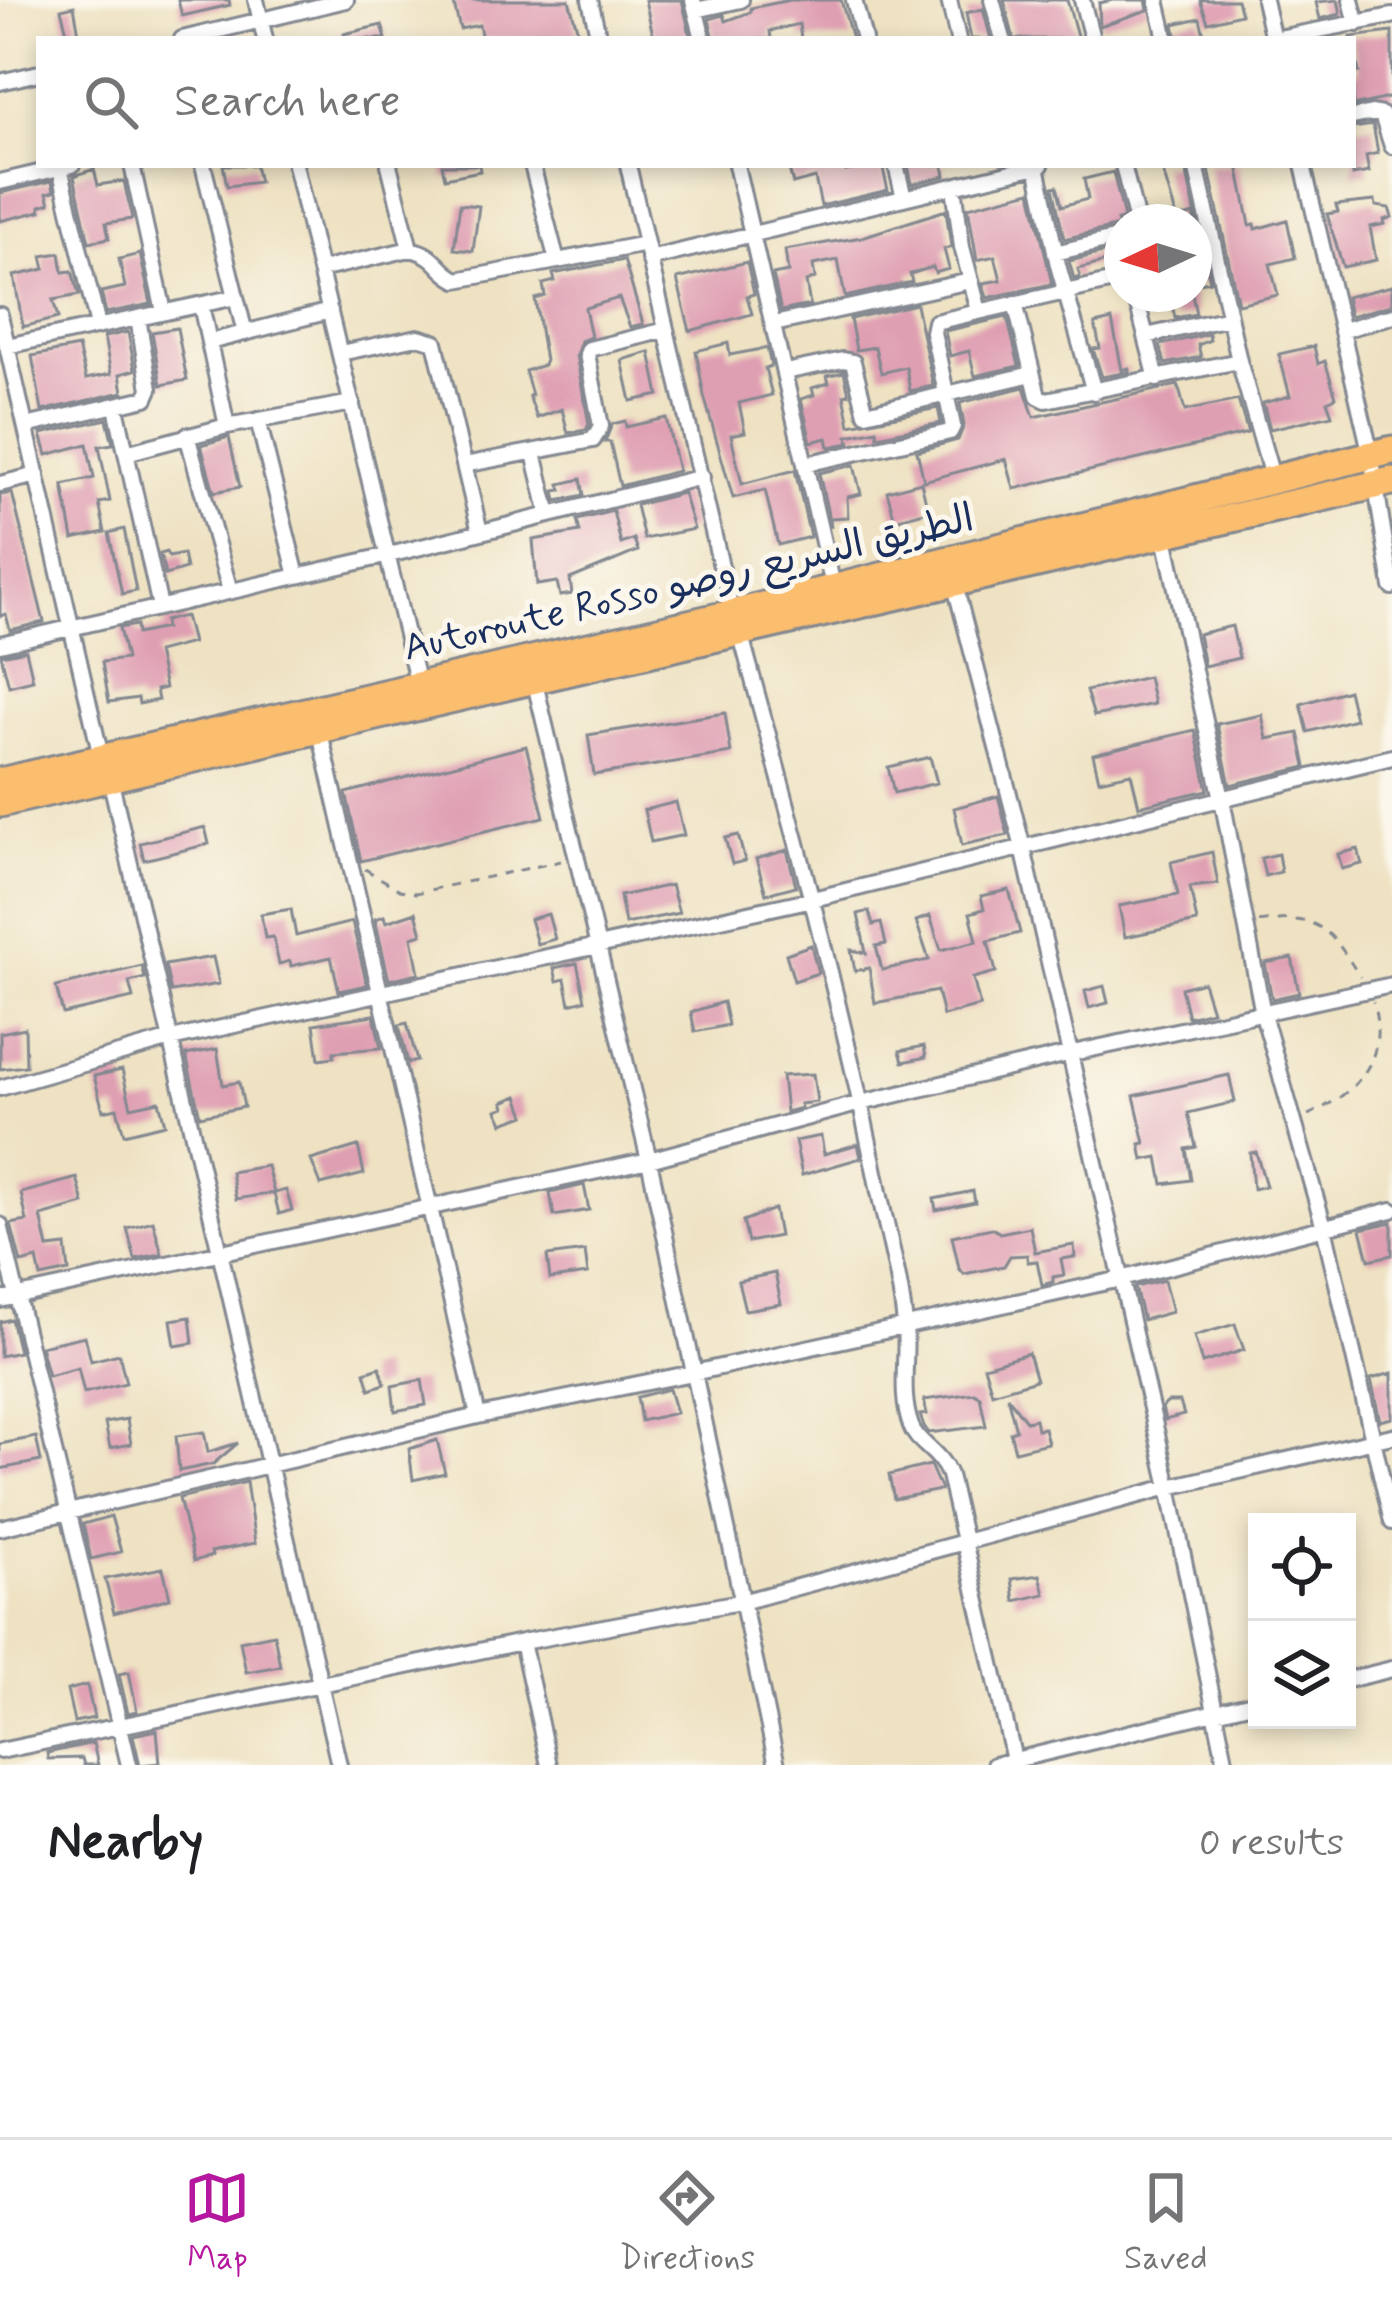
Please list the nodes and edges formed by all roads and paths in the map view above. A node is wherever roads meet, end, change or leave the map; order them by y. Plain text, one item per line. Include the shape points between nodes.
1 (256, 0) edge
2 (346, 0) edge
3 (590, 0) edge
4 (741, 0) edge
5 (854, 0) edge
6 (949, 0) edge
7 (992, 0) edge
8 (1082, 0) edge
9 (1156, 0) edge
10 (1264, 0) edge
11 (1351, 0) edge
12 (694, 5) edge
13 (1392, 16) edge
14 (261, 20) junction
15 (1357, 24) junction
16 (194, 36) edge
17 (264, 36) edge
18 (598, 36) edge
19 (702, 36) edge
20 (863, 36) edge
21 (957, 36) edge
22 (1002, 36) edge
23 (1091, 36) edge
24 (1164, 36) edge
25 (1272, 36) edge
26 (1290, 36) edge
27 (36, 74) edge
28 (0, 82) edge
29 (1356, 116) edge
30 (1392, 146) edge
31 (58, 168) edge
32 (66, 168) edge
33 (133, 168) edge
34 (204, 168) edge
35 (296, 168) edge
36 (389, 168) edge
37 (533, 168) edge
38 (629, 168) edge
39 (737, 168) edge
40 (897, 168) edge
41 (1040, 168) edge
42 (1125, 168) edge
43 (1197, 168) edge
44 (1304, 168) edge
45 (989, 171) edge
46 (0, 182) edge
47 (953, 186) junction
48 (904, 198) junction
49 (1133, 204) edge
50 (754, 234) junction
51 (1104, 241) edge
52 (410, 248) junction
53 (648, 251) junction
54 (1055, 253) junction
55 (557, 261) junction
56 (320, 270) junction
57 (970, 280) junction
58 (1104, 283) edge
59 (1066, 291) junction
60 (236, 297) junction
61 (1015, 303) junction
62 (202, 305) junction
63 (330, 310) junction
64 (979, 311) junction
65 (164, 312) junction
66 (1140, 312) edge
67 (0, 315) edge
68 (1392, 316) edge
69 (138, 317) junction
70 (1229, 318) junction
71 (774, 325) junction
72 (98, 326) junction
73 (666, 330) junction
74 (1343, 330) junction
75 (245, 333) junction
76 (1146, 336) junction
77 (209, 343) junction
78 (7, 346) junction
79 (340, 352) junction
80 (1239, 361) junction
81 (784, 372) junction
82 (1032, 374) junction
83 (1157, 379) junction
84 (16, 386) junction
85 (0, 390) edge
86 (1094, 392) junction
87 (946, 395) junction
88 (352, 403) junction
89 (116, 407) junction
90 (258, 420) junction
91 (26, 425) junction
92 (226, 426) junction
93 (187, 435) junction
94 (126, 453) junction
95 (534, 453) junction
96 (1382, 453) edge
97 (805, 464) junction
98 (464, 465) junction
99 (38, 476) junction
100 (702, 477) junction
101 (1273, 480) junction
102 (1384, 483) edge
103 (0, 484) edge
104 (549, 515) junction
105 (480, 532) junction
106 (1164, 533) junction
107 (389, 555) junction
108 (297, 576) junction
109 (954, 582) junction
110 (1392, 587) edge
111 (834, 590) junction
112 (230, 591) junction
113 (160, 607) junction
114 (736, 623) junction
115 (73, 627) junction
116 (0, 644) edge
117 (534, 679) junction
118 (418, 685) junction
119 (319, 728) junction
120 (1392, 758) edge
121 (106, 767) junction
122 (0, 782) edge
123 (1222, 800) junction
124 (0, 803) edge
125 (1023, 848) junction
126 (577, 857) junction
127 (351, 866) junction
128 (813, 899) junction
129 (598, 948) junction
130 (1392, 985) edge
131 (383, 996) junction
132 (1263, 1014) junction
133 (171, 1039) junction
134 (1068, 1054) junction
135 (0, 1088) edge
136 (861, 1103) junction
137 (649, 1160) junction
138 (430, 1205) junction
139 (1392, 1210) edge
140 (0, 1225) edge
141 (1324, 1227) junction
142 (219, 1252) junction
143 (1121, 1279) junction
144 (16, 1296) junction
145 (0, 1300) edge
146 (905, 1327) junction
147 (693, 1373) junction
148 (478, 1415) junction
149 (1392, 1436) edge
150 (1374, 1441) junction
151 (270, 1463) junction
152 (1169, 1487) junction
153 (68, 1512) junction
154 (1392, 1522) edge
155 (0, 1528) edge
156 (963, 1543) junction
157 (745, 1601) junction
158 (522, 1642) junction
159 (1392, 1670) edge
160 (1356, 1678) edge
161 (320, 1684) junction
162 (1248, 1704) edge
163 (1214, 1713) junction
164 (120, 1725) junction
165 (0, 1751) edge
166 (1014, 1760) junction
167 (129, 1765) edge
168 (339, 1765) edge
169 (550, 1765) edge
170 (777, 1765) edge
171 (994, 1765) edge
172 (1226, 1765) edge

1 - 14 street
2 - 14 street
3 - 18 street
4 - 12 street
5 - 20 street
6 - 21 street
7 - 22 street
8 - 23 street
9 - 24 street
10 - 25 street
11 - 15 street
12 - 19 street
13 - 15 street
14 - 16 street
14 - 17 street
15 - 26 street
27 - 28 street
29 - 30 street via 1382,115
31 - 46 street
32 - 72 street
33 - 65 street
34 - 60 street
35 - 56 street
36 - 52 street
37 - 55 street
38 - 53 street
39 - 50 street
40 - 48 street
41 - 54 street
42 - 49 street
43 - 70 street
44 - 74 street
45 - 47 street
47 - 48 street
47 - 57 street
48 - 50 street
50 - 53 street
50 - 71 street
51 - 54 street
52 - 55 street via 435,257 457,280
52 - 56 street
53 - 55 street
53 - 73 street
54 - 59 street
56 - 63 street
57 - 64 street
57 - 71 street
58 - 59 street
59 - 61 street
59 - 86 street
60 - 62 street
60 - 75 street
61 - 64 street
61 - 82 street
62 - 65 street
62 - 77 street
63 - 75 street
63 - 79 street
64 - 87 street via 933,328
65 - 69 street
66 - 76 street
67 - 78 street
68 - 74 street
69 - 72 street
69 - 89 street via 151,389
70 - 76 street
70 - 80 street
71 - 81 street
72 - 78 street
73 - 95 street via 591,347 600,432 583,444
73 - 100 street
74 - 96 street
75 - 77 street
76 - 83 street
77 - 92 street
78 - 84 street
79 - 88 street
79 - 98 street via 431,338
80 - 83 street
80 - 101 street
81 - 87 street via 853,362 866,413
81 - 97 street
82 - 86 street via 1046,400
82 - 87 street
83 - 86 street
84 - 85 street
84 - 91 street
87 - 97 street via 952,426 945,435
88 - 90 street
88 - 107 street
89 - 91 street
89 - 94 street
90 - 92 street
90 - 108 street
91 - 99 street
92 - 93 street
93 - 94 street
93 - 112 street
94 - 113 street
95 - 98 street
95 - 104 street
96 - 101 highway, Autoroute Rosso الطريق السريع روصو
96 - 102 street
97 - 111 street
98 - 105 street
99 - 103 street
99 - 115 street
100 - 104 street
100 - 114 street
101 - 111 highway, Autoroute Rosso الطريق السريع روصو
102 - 106 highway, Autoroute Rosso الطريق السريع روصو
102 - 110 street
104 - 105 street
105 - 107 street
106 - 109 highway, Autoroute Rosso الطريق السريع روصو
106 - 123 street
107 - 108 street
107 - 118 street
108 - 112 street
109 - 114 highway, Autoroute Rosso الطريق السريع روصو
109 - 125 street
111 - 114 highway, Autoroute Rosso الطريق السريع روصو
112 - 113 street
113 - 115 street
114 - 117 highway, Autoroute Rosso الطريق السريع روصو
114 - 118 highway, Autoroute Rosso الطريق السريع روصو
114 - 128 street
115 - 116 street
115 - 121 street
117 - 119 highway, Autoroute Rosso الطريق السريع روصو
117 - 126 street
118 - 121 highway, Autoroute Rosso الطريق السريع روصو
119 - 121 highway, Autoroute Rosso الطريق السريع روصو
119 - 127 street
120 - 123 street
121 - 122 highway, Autoroute Rosso الطريق السريع روصو
121 - 124 highway, Autoroute Rosso الطريق السريع روصو
121 - 133 street
123 - 125 street
123 - 132 street
125 - 128 street
125 - 134 street
126 - 127 path via 416,893
126 - 129 street
127 - 131 street
128 - 129 street
128 - 136 street
129 - 131 street
129 - 137 street
130 - 132 street
131 - 133 street
131 - 138 street
132 - 134 street
132 - 141 street
133 - 135 street
133 - 142 street
134 - 136 street
134 - 143 street
136 - 137 street
136 - 146 street
137 - 138 street
137 - 147 street
138 - 142 street
138 - 148 street
139 - 141 street
140 - 144 street
141 - 143 street
141 - 150 street
142 - 144 street
142 - 151 street
143 - 146 street
143 - 152 street
144 - 145 street
144 - 153 street
146 - 147 street
146 - 156 street via 910,1424 944,1462
147 - 148 street
147 - 157 street
148 - 151 street
149 - 150 street
150 - 152 street
150 - 154 street
151 - 153 street
151 - 161 street
152 - 156 street
152 - 163 street
153 - 155 street
153 - 164 street
156 - 157 street
156 - 166 street
157 - 158 street
157 - 170 street
158 - 161 street
158 - 169 street
159 - 160 street
161 - 164 street
161 - 168 street
162 - 163 street
163 - 166 street
163 - 172 street
164 - 165 street
164 - 167 street
166 - 171 street

